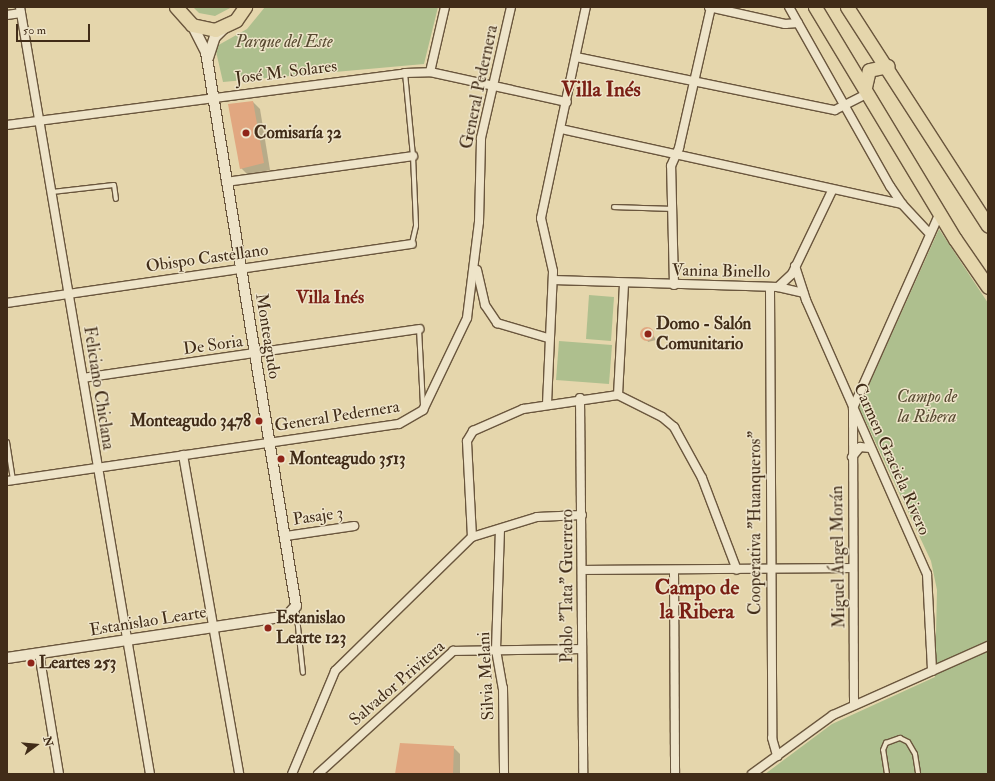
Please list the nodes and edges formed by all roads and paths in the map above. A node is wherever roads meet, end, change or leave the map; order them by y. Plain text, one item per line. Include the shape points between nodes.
1 (176, 7) edge
2 (245, 7) edge
3 (445, 7) edge
4 (511, 7) edge
5 (586, 7) edge
6 (710, 7) edge
7 (789, 7) edge
8 (815, 7) edge
9 (847, 7) edge
10 (21, 10) edge
11 (7, 15) edge
12 (798, 23) junction
13 (192, 25) junction
14 (226, 26) junction
15 (576, 57) junction
16 (208, 64) junction
17 (888, 66) junction
18 (430, 72) junction
19 (405, 73) junction
20 (696, 81) junction
21 (492, 86) junction
22 (867, 90) junction
23 (210, 97) junction
24 (567, 102) junction
25 (847, 107) junction
26 (39, 120) junction
27 (7, 125) edge
28 (561, 129) junction
29 (676, 155) junction
30 (413, 156) junction
31 (226, 182) junction
32 (890, 186) junction
33 (832, 191) junction
34 (51, 192) junction
35 (116, 199) dead end
36 (880, 202) junction
37 (902, 204) junction
38 (614, 207) dead end
39 (672, 209) junction
40 (940, 213) junction
41 (988, 226) edge
42 (930, 234) junction
43 (412, 244) joint
44 (475, 264) junction
45 (795, 266) junction
46 (241, 268) junction
47 (553, 280) junction
48 (624, 284) junction
49 (674, 285) junction
50 (988, 287) edge
51 (774, 288) junction
52 (803, 293) junction
53 (68, 294) junction
54 (7, 303) edge
55 (419, 329) joint
56 (548, 338) junction
57 (254, 354) junction
58 (83, 378) junction
59 (618, 395) junction
60 (580, 398) junction
61 (547, 404) junction
62 (852, 408) junction
63 (423, 410) junction
64 (7, 442) edge
65 (270, 442) junction
66 (870, 448) junction
67 (184, 455) junction
68 (852, 457) junction
69 (98, 468) junction
70 (10, 480) edge
71 (582, 515) junction
72 (354, 526) dead end
73 (500, 529) junction
74 (286, 536) junction
75 (472, 537) junction
76 (853, 568) junction
77 (770, 569) junction
78 (582, 570) junction
79 (674, 570) junction
80 (736, 570) junction
81 (295, 609) junction
82 (212, 627) junction
83 (127, 641) junction
84 (988, 646) edge
85 (582, 649) junction
86 (496, 650) junction
87 (39, 653) junction
88 (7, 658) edge
89 (932, 670) junction
90 (303, 673) dead end
91 (854, 706) junction
92 (777, 756) junction
93 (59, 774) edge
94 (150, 774) edge
95 (239, 774) edge
96 (292, 774) edge
97 (318, 774) edge
98 (504, 774) edge
99 (583, 774) edge
100 (675, 774) edge
101 (752, 774) edge
102 (887, 774) edge
103 (918, 774) edge

1 - 13 main road
2 - 14 main road
3 - 18 street
4 - 21 street, General Pedernera
5 - 15 street
6 - 12 street via 785,24
6 - 20 street
7 - 12 street
8 - 22 main road
9 - 17 main road
10 - 11 street
10 - 26 street, Feliciano Chiclana
12 - 25 street
13 - 14 main road via 204,29
13 - 16 street, Monteagudo via 202,43
14 - 16 street, Monteagudo via 210,48
15 - 20 street
15 - 24 street
16 - 23 street, Monteagudo
17 - 22 main road via 869,70
17 - 41 main road
18 - 19 street, José M. Solares
18 - 21 street, José M. Solares
19 - 23 street, José M. Solares
19 - 30 lane
20 - 25 street via 831,110
20 - 29 street
21 - 24 street, José M. Solares
21 - 44 street, General Pedernera via 480,149
22 - 25 street
22 - 40 main road
23 - 26 street, José M. Solares
23 - 31 street, Monteagudo
24 - 28 street
25 - 32 street
26 - 27 street, José M. Solares
26 - 34 street, Feliciano Chiclana
28 - 29 street
28 - 47 street via 540,218
29 - 33 street
29 - 39 street via 671,166
30 - 31 street
30 - 43 lane via 416,226
31 - 46 street, Monteagudo
32 - 36 street via 889,195
32 - 37 street
33 - 36 street
33 - 45 street, Vanina Binello
34 - 35 lane via 114,185
34 - 53 street, Feliciano Chiclana
36 - 37 street
37 - 42 street
38 - 39 lane
39 - 49 street
40 - 42 street
40 - 50 main road
42 - 62 street
43 - 46 street, Obispo Castellano
44 - 56 street via 483,298 497,323 507,329
44 - 63 street, General Pedernera via 465,328
45 - 51 street, Vanina Binello
45 - 52 street, Carmen Graciela Rivero
46 - 53 street, Obispo Castellano
46 - 57 street, Monteagudo
47 - 48 street, Vanina Binello
47 - 56 street
48 - 49 street, Vanina Binello
48 - 59 street
49 - 51 street, Vanina Binello
51 - 52 street
51 - 77 street, Cooperativa "Huanqueros"
52 - 62 street, Carmen Graciela Rivero
53 - 54 street, Obispo Castellano
53 - 58 street, Feliciano Chiclana
55 - 57 street, De Soria
55 - 63 lane
56 - 61 street
57 - 58 street, De Soria
57 - 65 street, Monteagudo
58 - 69 street, Feliciano Chiclana
59 - 60 street
59 - 80 street via 662,417 674,426 702,478
60 - 61 street
60 - 71 street, Pablo "Tata" Guerrero
61 - 75 street via 502,416 470,434 467,441
62 - 66 street, Carmen Graciela Rivero
62 - 68 street, Miguel Ángel Morán
63 - 65 street, General Pedernera via 399,424
64 - 70 lane
65 - 67 street, General Pedernera
65 - 74 street, Monteagudo
66 - 68 street via 860,447
66 - 89 street, Carmen Graciela Rivero via 927,574
67 - 69 street, General Pedernera
67 - 82 street
68 - 76 street, Miguel Ángel Morán
69 - 70 street, General Pedernera
69 - 83 street, Feliciano Chiclana
71 - 73 street via 546,516
71 - 78 street, Pablo "Tata" Guerrero
72 - 74 street, Pasaje 3
73 - 75 street
73 - 86 street, Silvia Melani
74 - 81 street, Monteagudo
75 - 96 street via 335,671
76 - 77 street
76 - 91 street, Miguel Ángel Morán
77 - 80 street
77 - 92 street, Cooperativa "Huanqueros" via 772,738
78 - 79 street
78 - 85 street, Pablo "Tata" Guerrero
79 - 80 street
79 - 100 street
81 - 82 street, Estanislao Learte via 287,616
81 - 90 lane
82 - 83 street, Estanislao Learte
82 - 95 street
83 - 87 street, Estanislao Learte
83 - 94 street, Feliciano Chiclana
84 - 89 street
85 - 86 street, Salvador Privitera
85 - 99 street, Pablo "Tata" Guerrero
86 - 97 street, Salvador Privitera via 453,651
86 - 98 street, Silvia Melani via 503,688
87 - 88 street, Estanislao Learte
87 - 93 street
89 - 91 street
91 - 92 street via 829,717
92 - 101 street
102 - 103 lane via 883,750 886,743 900,738 908,742 915,754

